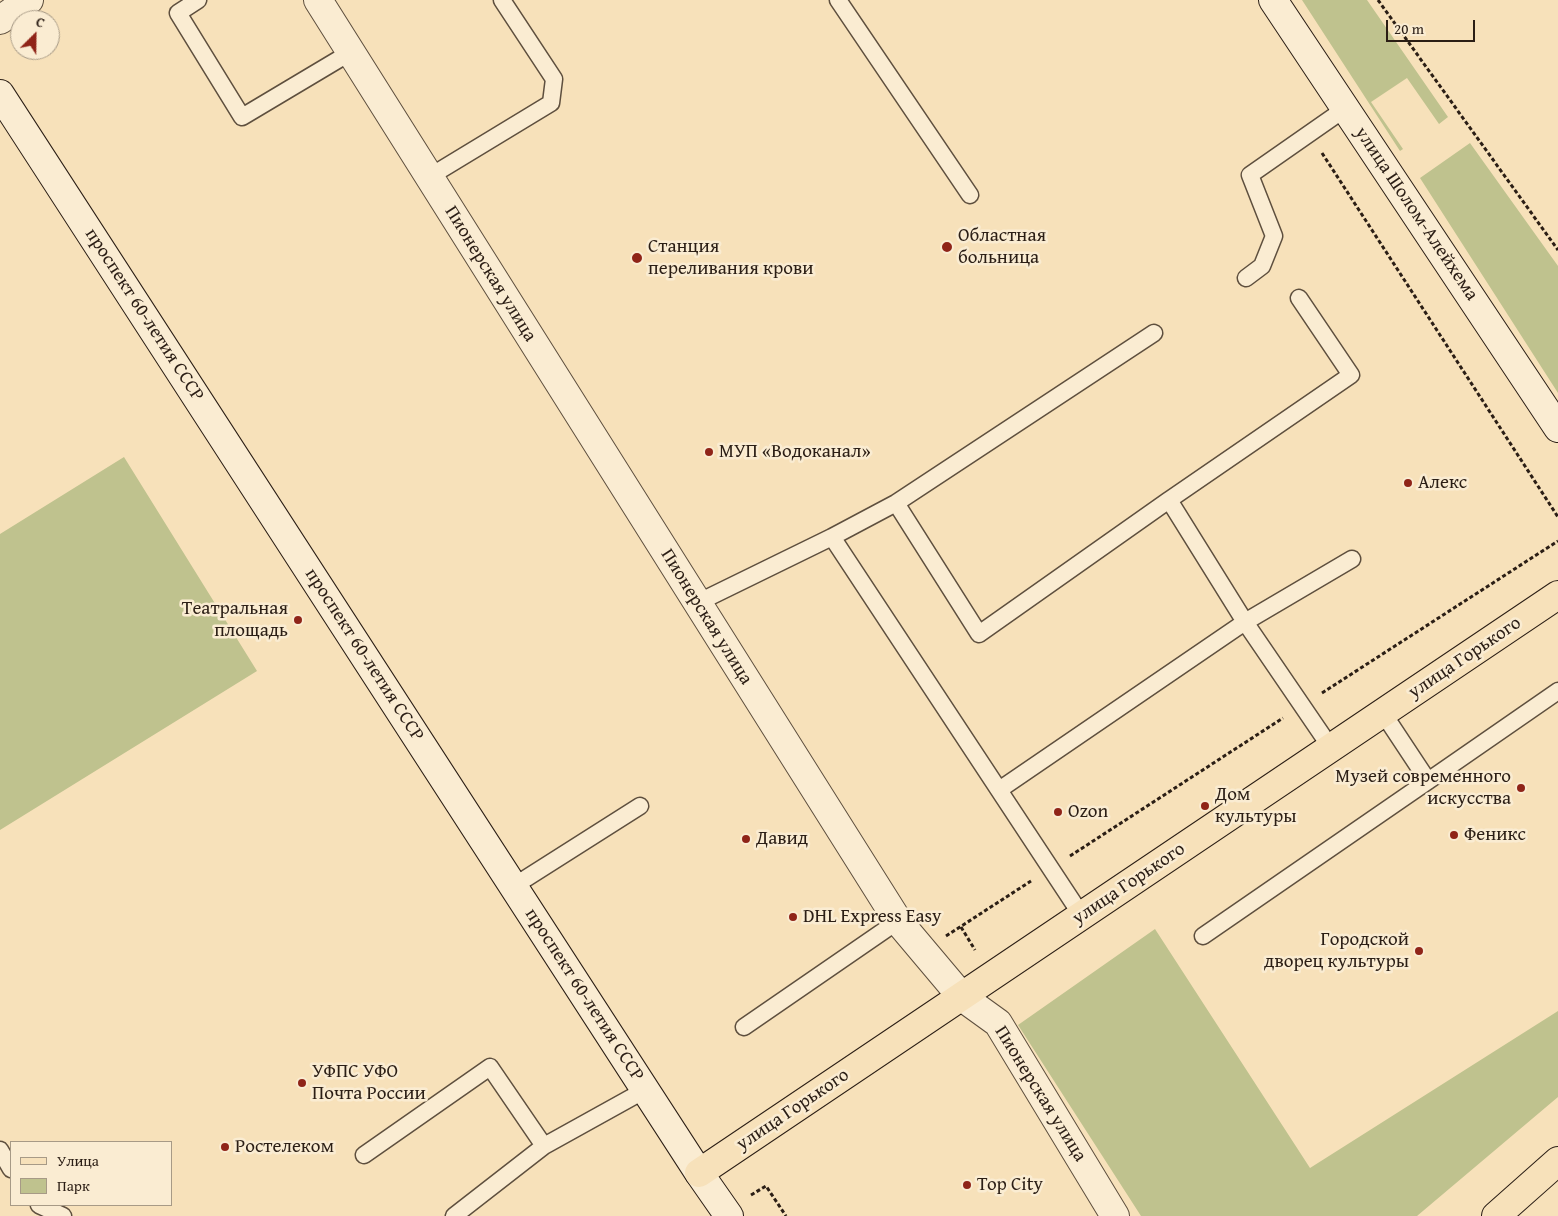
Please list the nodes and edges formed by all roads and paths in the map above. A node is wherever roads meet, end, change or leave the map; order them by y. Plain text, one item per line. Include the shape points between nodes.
1 (30, 0) edge
2 (198, 0) edge
3 (502, 0) edge
4 (838, 0) edge
5 (1273, 0) edge
6 (1378, 0) edge
7 (325, 2) edge
8 (0, 20) edge
9 (350, 52) junction
10 (0, 94) edge
11 (1346, 108) junction
12 (1309, 134) junction
13 (430, 178) junction
14 (970, 195) dead end
15 (1558, 250) edge
16 (1246, 278) dead end
17 (1299, 298) dead end
18 (1154, 334) dead end
19 (1558, 428) edge
20 (1169, 500) junction
21 (896, 503) junction
22 (1558, 517) edge
23 (832, 537) junction
24 (1558, 541) edge
25 (1352, 559) dead end
26 (1558, 595) edge
27 (697, 603) junction
28 (1245, 622) junction
29 (1558, 691) edge
30 (1302, 706) junction
31 (1383, 713) junction
32 (1331, 748) junction
33 (1428, 781) junction
34 (999, 790) junction
35 (640, 806) dead end
36 (1051, 868) junction
37 (514, 886) junction
38 (1082, 916) junction
39 (898, 921) junction
40 (960, 927) junction
41 (1203, 936) dead end
42 (975, 950) dead end
43 (929, 958) junction
44 (962, 997) junction
45 (744, 1027) dead end
46 (645, 1090) junction
47 (544, 1146) junction
48 (0, 1150) edge
49 (364, 1155) dead end
50 (1558, 1161) edge
51 (10, 1166) edge
52 (699, 1173) junction
53 (751, 1195) dead end
54 (41, 1206) edge
55 (64, 1216) edge
56 (454, 1216) edge
57 (729, 1216) edge
58 (786, 1216) edge
59 (1115, 1216) edge
60 (1496, 1216) edge

1 - 8 main road
2 - 9 lane via 178,13 242,116
3 - 13 lane via 554,79 551,103
4 - 14 lane
5 - 11 main road, улица Шолом-Алейхема
6 - 15 path
7 - 9 main road, Пионерская улица
9 - 13 main road, Пионерская улица
10 - 37 main road, проспект 60-летия СССР
11 - 12 lane
11 - 19 main road, улица Шолом-Алейхема
12 - 16 lane via 1250,175 1274,236 1262,266
12 - 22 path
13 - 27 main road, Пионерская улица
17 - 20 lane via 1351,375
18 - 21 lane
20 - 21 lane via 979,634
20 - 28 lane
21 - 23 lane
23 - 27 lane
23 - 34 lane
24 - 30 path
25 - 28 lane
26 - 31 main road, улица Горького
27 - 39 main road, Пионерская улица
28 - 30 lane
28 - 34 lane
29 - 33 lane
30 - 32 lane
30 - 36 path
31 - 32 main road, улица Горького
31 - 33 lane
32 - 38 main road, улица Горького
33 - 41 lane
34 - 36 lane
35 - 37 lane
36 - 38 lane
36 - 40 path
37 - 46 main road, проспект 60-летия СССР
38 - 44 main road, улица Горького
39 - 43 main road, Пионерская улица
39 - 45 lane
40 - 42 path
40 - 43 path via 946,936
43 - 44 main road, Пионерская улица
44 - 52 main road, улица Горького
44 - 59 main road, Пионерская улица via 998,1023
46 - 47 lane
46 - 52 main road, проспект 60-летия СССР
47 - 49 lane via 490,1067
47 - 56 lane
48 - 51 lane
50 - 60 main road
52 - 57 main road, проспект 60-летия СССР
53 - 58 path via 766,1186
54 - 55 lane

